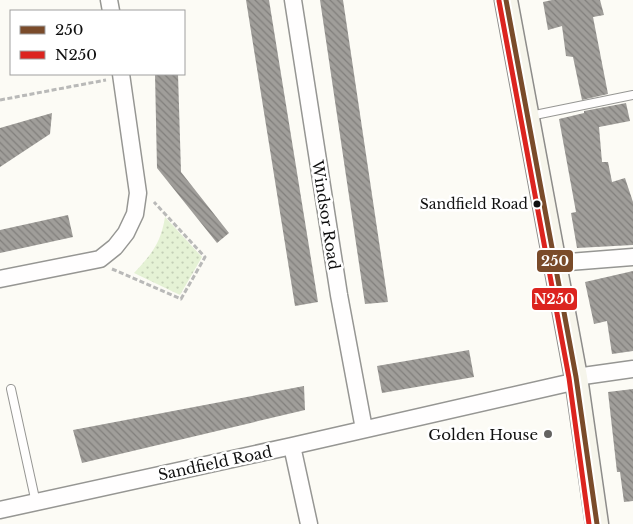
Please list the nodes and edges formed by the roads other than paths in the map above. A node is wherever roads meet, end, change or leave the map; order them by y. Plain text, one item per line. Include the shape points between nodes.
1 (293, 0) edge
2 (506, 0) edge
3 (121, 75) edge
4 (633, 95) edge
5 (528, 117) junction
6 (633, 257) edge
7 (556, 263) junction
8 (0, 279) edge
9 (633, 369) edge
10 (576, 379) junction
11 (11, 389) dead end
12 (364, 429) junction
13 (292, 446) junction
14 (36, 503) junction
15 (0, 510) edge
16 (309, 524) edge
17 (596, 524) edge

1 - 12 street, Windsor Road via 339,295
2 - 5 main road
3 - 8 street via 138,193 135,214 126,233 100,258
4 - 5 lane
5 - 7 main road
6 - 7 street
7 - 10 main road
9 - 10 street, Sandfield Road
10 - 12 street, Sandfield Road
10 - 17 main road
11 - 14 lane
12 - 13 street, Sandfield Road
13 - 14 street, Sandfield Road
13 - 16 street
14 - 15 street, Sandfield Road

